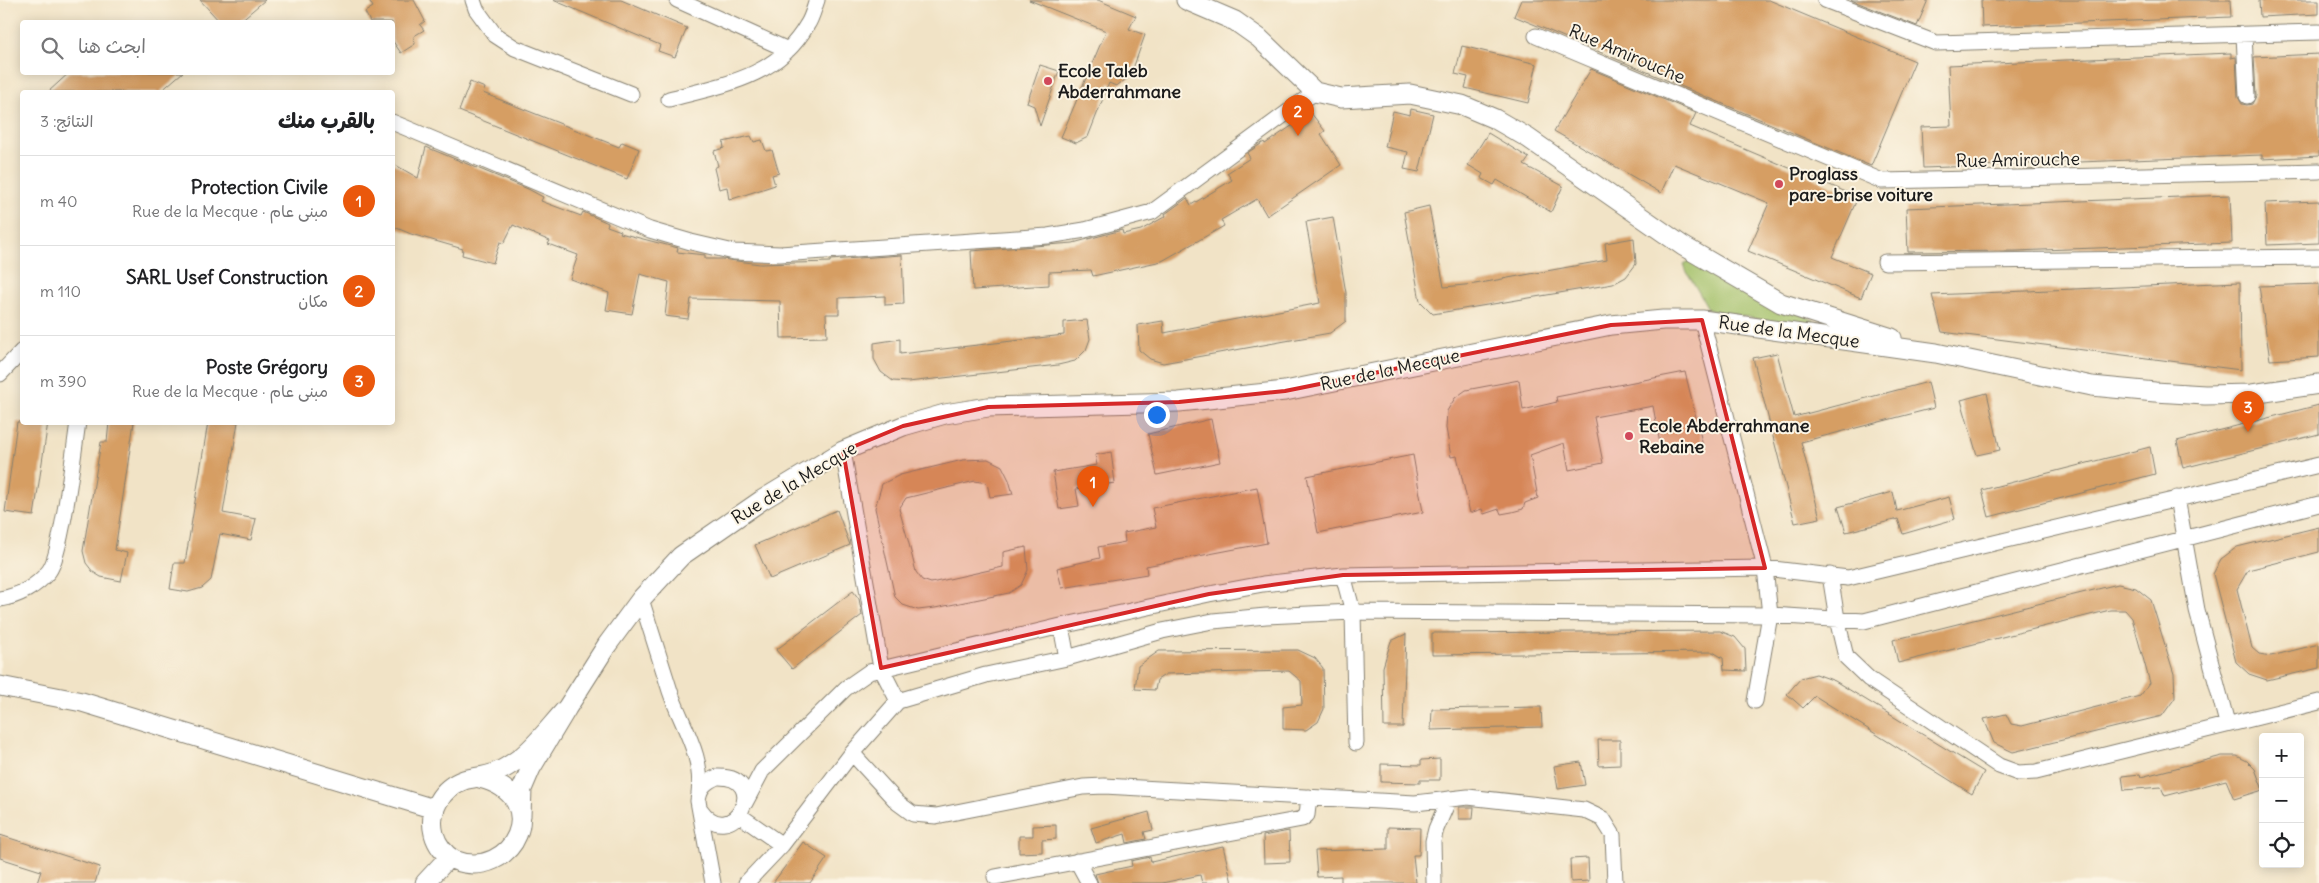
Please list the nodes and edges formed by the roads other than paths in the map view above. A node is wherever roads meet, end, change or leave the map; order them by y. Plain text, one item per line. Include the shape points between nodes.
1 (473, 0) edge
2 (677, 0) edge
3 (817, 0) edge
4 (1186, 0) edge
5 (1825, 0) edge
6 (2319, 32) edge
7 (2244, 34) junction
8 (1536, 36) dead end
9 (788, 50) junction
10 (1315, 92) junction
11 (630, 94) dead end
12 (2247, 96) dead end
13 (669, 99) dead end
14 (395, 123) edge
15 (2319, 171) edge
16 (2319, 257) edge
17 (1884, 262) dead end
18 (1702, 320) junction
19 (20, 353) edge
20 (1936, 353) junction
21 (0, 374) edge
22 (2319, 384) edge
23 (78, 425) edge
24 (843, 451) junction
25 (2319, 464) edge
26 (2177, 498) junction
27 (2319, 504) edge
28 (2186, 538) junction
29 (1765, 568) junction
30 (1343, 575) junction
31 (1830, 575) junction
32 (0, 599) edge
33 (641, 599) junction
34 (1353, 612) junction
35 (1770, 614) junction
36 (1837, 619) junction
37 (1061, 626) junction
38 (1067, 658) junction
39 (880, 668) junction
40 (0, 686) edge
41 (898, 701) junction
42 (1755, 701) dead end
43 (2319, 702) edge
44 (567, 708) junction
45 (2228, 723) junction
46 (1356, 743) dead end
47 (852, 752) junction
48 (697, 758) junction
49 (762, 771) junction
50 (480, 778) junction
51 (729, 778) junction
52 (699, 793) junction
53 (1309, 797) junction
54 (1449, 799) junction
55 (434, 809) junction
56 (700, 809) junction
57 (742, 809) junction
58 (521, 816) junction
59 (782, 845) junction
60 (449, 857) junction
61 (1077, 861) junction
62 (995, 877) dead end
63 (425, 883) edge
64 (714, 883) edge
65 (746, 883) edge
66 (1089, 883) edge
67 (1434, 883) edge
68 (1615, 883) edge

1 - 11 street via 495,34 515,48
2 - 9 street
3 - 9 street via 808,25
4 - 10 street via 1234,21 1258,38
5 - 7 street via 1936,43
6 - 7 street
7 - 12 street
8 - 15 street, Rue Amirouche via 1882,181
9 - 13 street via 764,70
10 - 14 street via 1152,212 1048,236 780,254 734,252 650,230
10 - 20 street via 1341,98 1410,94 1462,105 1528,138 1682,246 1782,303
16 - 17 street
18 - 20 street, Rue de la Mecque
18 - 24 street, Rue de la Mecque via 1611,325 1285,392 1179,402 971,410 903,426
18 - 29 street
19 - 21 street
20 - 22 street, Rue de la Mecque via 2092,386 2155,392 2252,394
23 - 32 street via 58,549 50,570 15,596
24 - 33 street, Rue de la Mecque via 762,500 681,556
24 - 39 street
25 - 26 street
26 - 28 street
26 - 31 street via 1848,578
27 - 28 street
28 - 36 street via 1864,621
28 - 45 street via 2197,610
29 - 30 street
29 - 31 street
29 - 35 street
30 - 34 street
30 - 37 street via 1218,592
31 - 36 street
33 - 44 street, Rue de la Mecque
33 - 48 street via 670,691
34 - 35 street
34 - 38 street via 1213,621 1162,630
34 - 46 street
35 - 36 street
35 - 42 street
36 - 45 street via 1846,656 1869,679 1999,766 2018,773 2082,763
37 - 38 street
37 - 39 street
38 - 41 street via 986,675
39 - 41 street
39 - 49 street via 846,688
40 - 55 street via 82,702
41 - 47 street
43 - 45 street
44 - 50 street via 521,758
44 - 58 street via 522,789
47 - 53 street via 898,803 913,814 936,816 1097,786
47 - 59 street
48 - 51 street
48 - 52 street
49 - 51 street via 748,777
49 - 57 street
50 - 55 street via 451,786 440,796
50 - 58 street via 494,782 508,792
51 - 52 street via 709,780
51 - 57 street via 743,789
52 - 56 street
53 - 54 street via 1415,803
53 - 61 street via 1306,815 1302,819
54 - 67 street via 1433,841
54 - 68 street via 1468,797 1535,802 1584,810 1603,819 1613,835
55 - 60 street via 434,836
56 - 57 street via 704,816 718,823 726,822
56 - 64 street
57 - 59 street
58 - 60 street via 521,831 505,857 477,867
59 - 65 street
60 - 63 street
61 - 62 street
61 - 66 street

